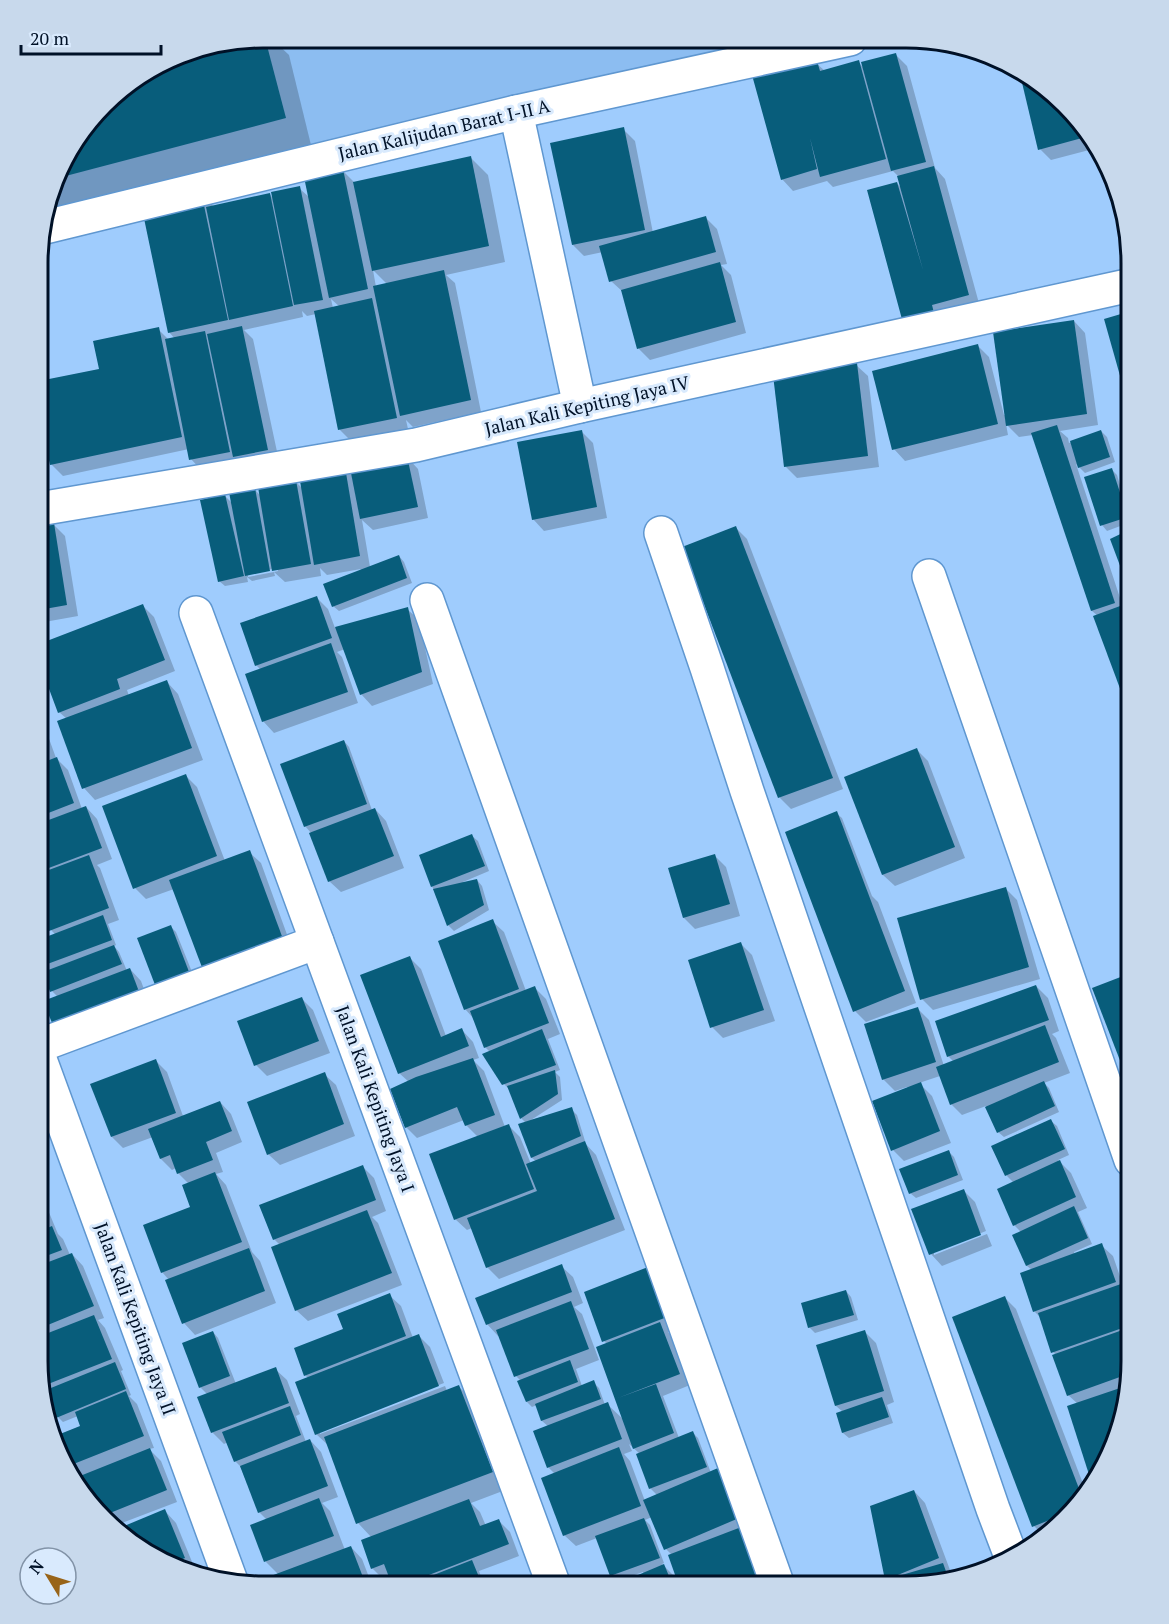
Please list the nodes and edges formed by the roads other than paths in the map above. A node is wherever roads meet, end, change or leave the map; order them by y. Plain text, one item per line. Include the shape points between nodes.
1 (809, 48) edge
2 (516, 112) junction
3 (51, 225) edge
4 (1121, 287) edge
5 (580, 406) junction
6 (48, 507) edge
7 (661, 533) dead end
8 (929, 576) dead end
9 (426, 600) dead end
10 (196, 613) dead end
11 (317, 942) junction
12 (48, 1042) edge
13 (48, 1081) edge
14 (1121, 1131) edge
15 (1009, 1550) edge
16 (228, 1573) edge
17 (550, 1576) edge
18 (774, 1576) edge

1 - 2 street, Jalan Kalijudan Barat I-II A
2 - 3 street, Jalan Kalijudan Barat I-II A
2 - 5 street
4 - 5 street, Jalan Kali Kepiting Jaya IV
5 - 6 street, Jalan Kali Kepiting Jaya IV via 416,445
7 - 15 street
8 - 14 street
9 - 18 street
10 - 11 street, Jalan Kali Kepiting Jaya I
11 - 12 street
11 - 17 street, Jalan Kali Kepiting Jaya I
13 - 16 street, Jalan Kali Kepiting Jaya II

